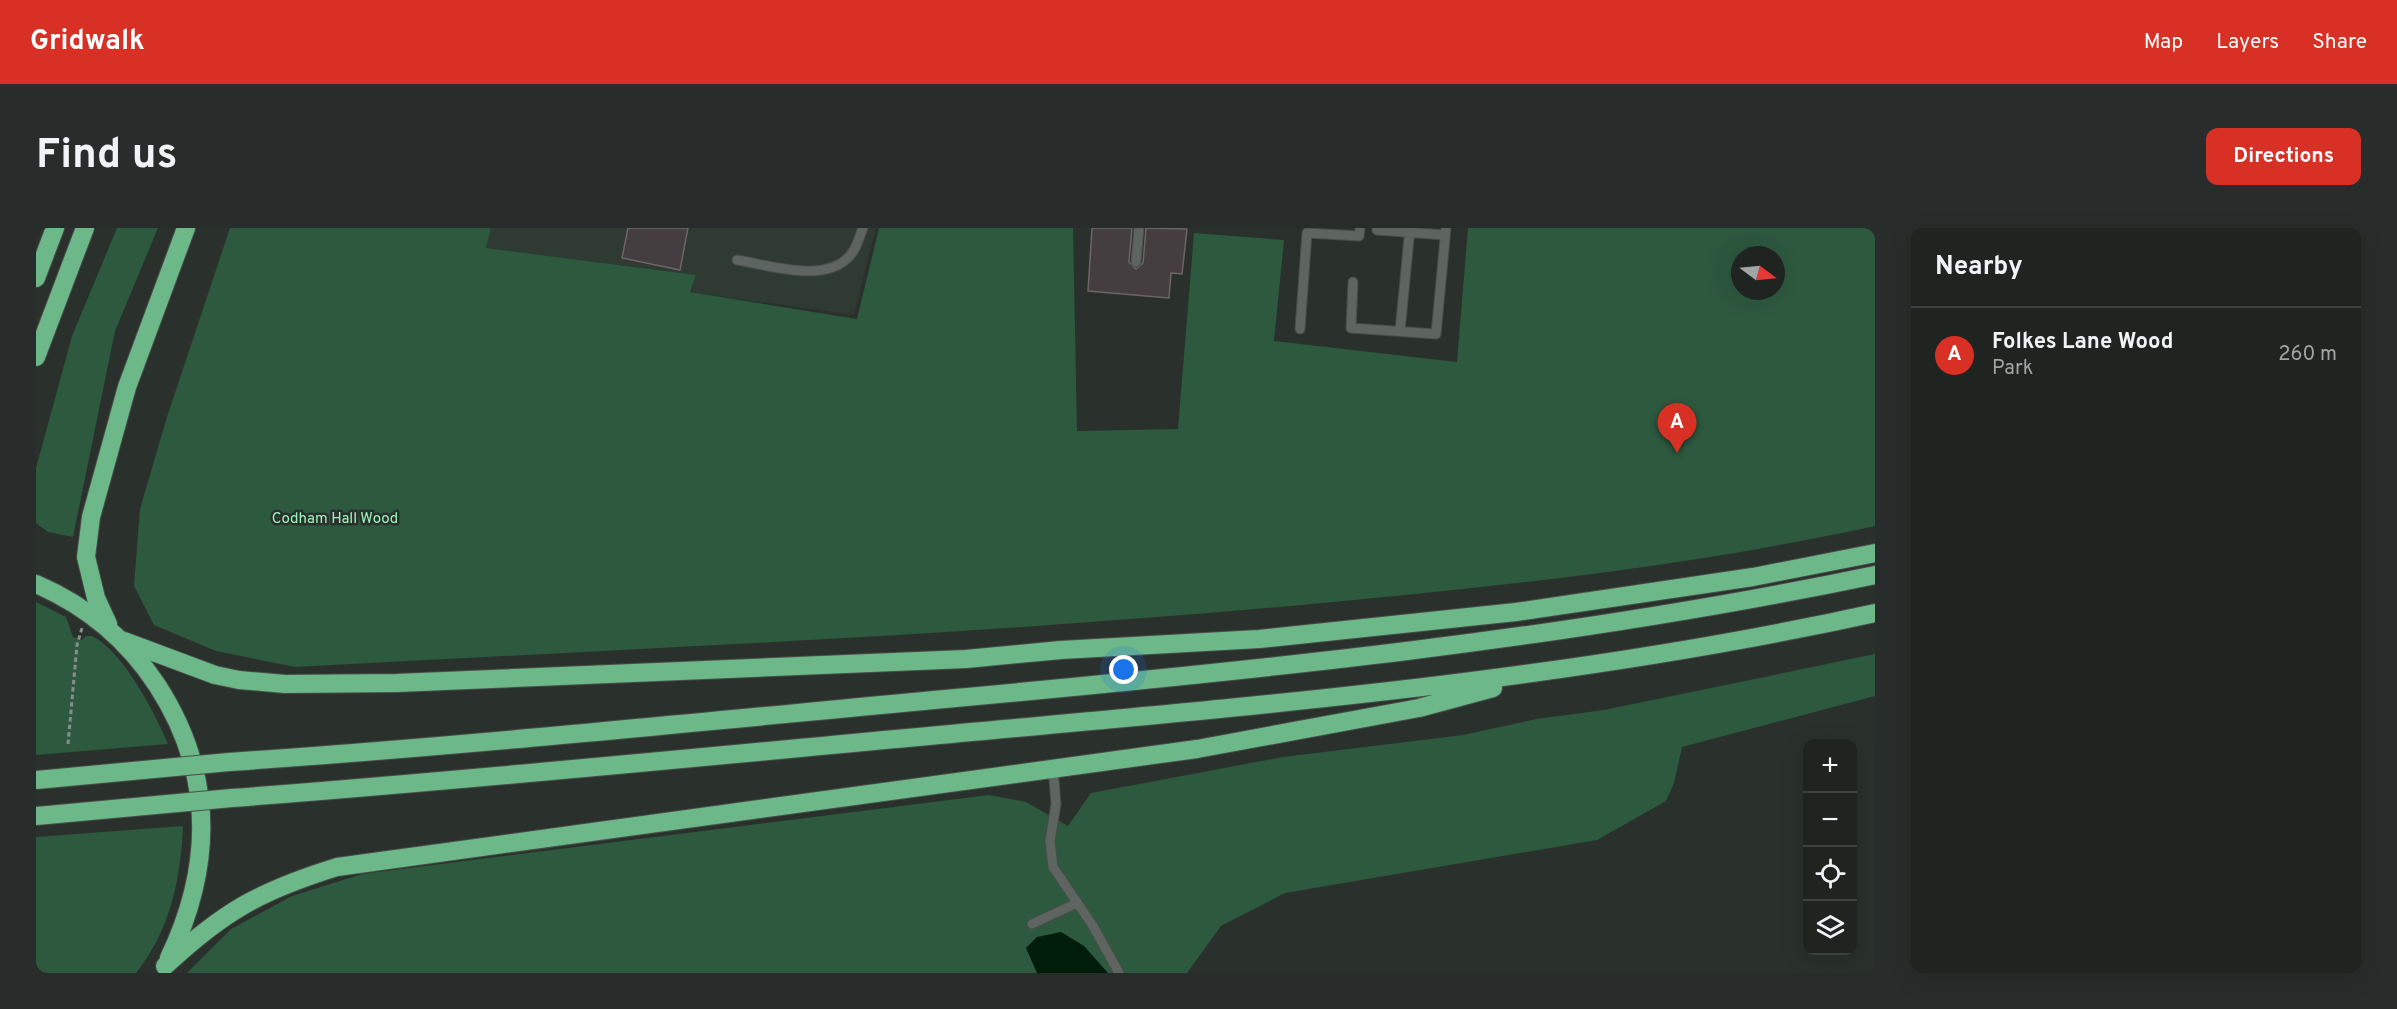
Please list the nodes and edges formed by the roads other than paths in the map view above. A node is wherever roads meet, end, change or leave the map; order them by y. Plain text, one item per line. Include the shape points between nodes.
1 (56, 228) edge
2 (85, 228) edge
3 (186, 228) edge
4 (863, 228) edge
5 (1139, 228) edge
6 (1360, 228) edge
7 (1382, 230) edge
8 (1409, 231) edge
9 (1445, 232) edge
10 (737, 260) dead end
11 (1136, 262) dead end
12 (36, 278) edge
13 (1353, 282) dead end
14 (1300, 329) dead end
15 (1400, 332) junction
16 (36, 357) edge
17 (1875, 553) edge
18 (1875, 575) edge
19 (36, 584) edge
20 (1875, 614) edge
21 (108, 626) junction
22 (124, 641) junction
23 (1562, 669) junction
24 (1053, 768) junction
25 (36, 780) edge
26 (36, 816) edge
27 (1077, 903) junction
28 (1032, 924) dead end
29 (163, 970) edge
30 (1119, 973) edge

1 - 12 highway
2 - 16 highway
3 - 21 highway via 127,387 91,516 86,557
4 - 10 lane via 850,255 827,269 795,269
5 - 11 lane
6 - 14 lane via 1359,236 1307,233
7 - 8 lane
8 - 9 lane
8 - 15 lane
9 - 15 lane via 1436,334
13 - 15 lane via 1351,328
17 - 22 highway via 1753,577 1516,612 1259,639 966,659 397,683 285,684 215,675
18 - 25 highway, bridge via 1650,617 1300,665
19 - 21 highway
20 - 23 highway
21 - 22 highway
22 - 29 highway via 178,720 196,770 200,796 201,832 194,891 187,918
23 - 24 highway via 1419,708 1197,749
23 - 26 highway, bridge via 1199,711
24 - 27 lane via 1053,867
24 - 29 highway via 337,867 279,887 230,911
27 - 28 lane
27 - 30 lane

